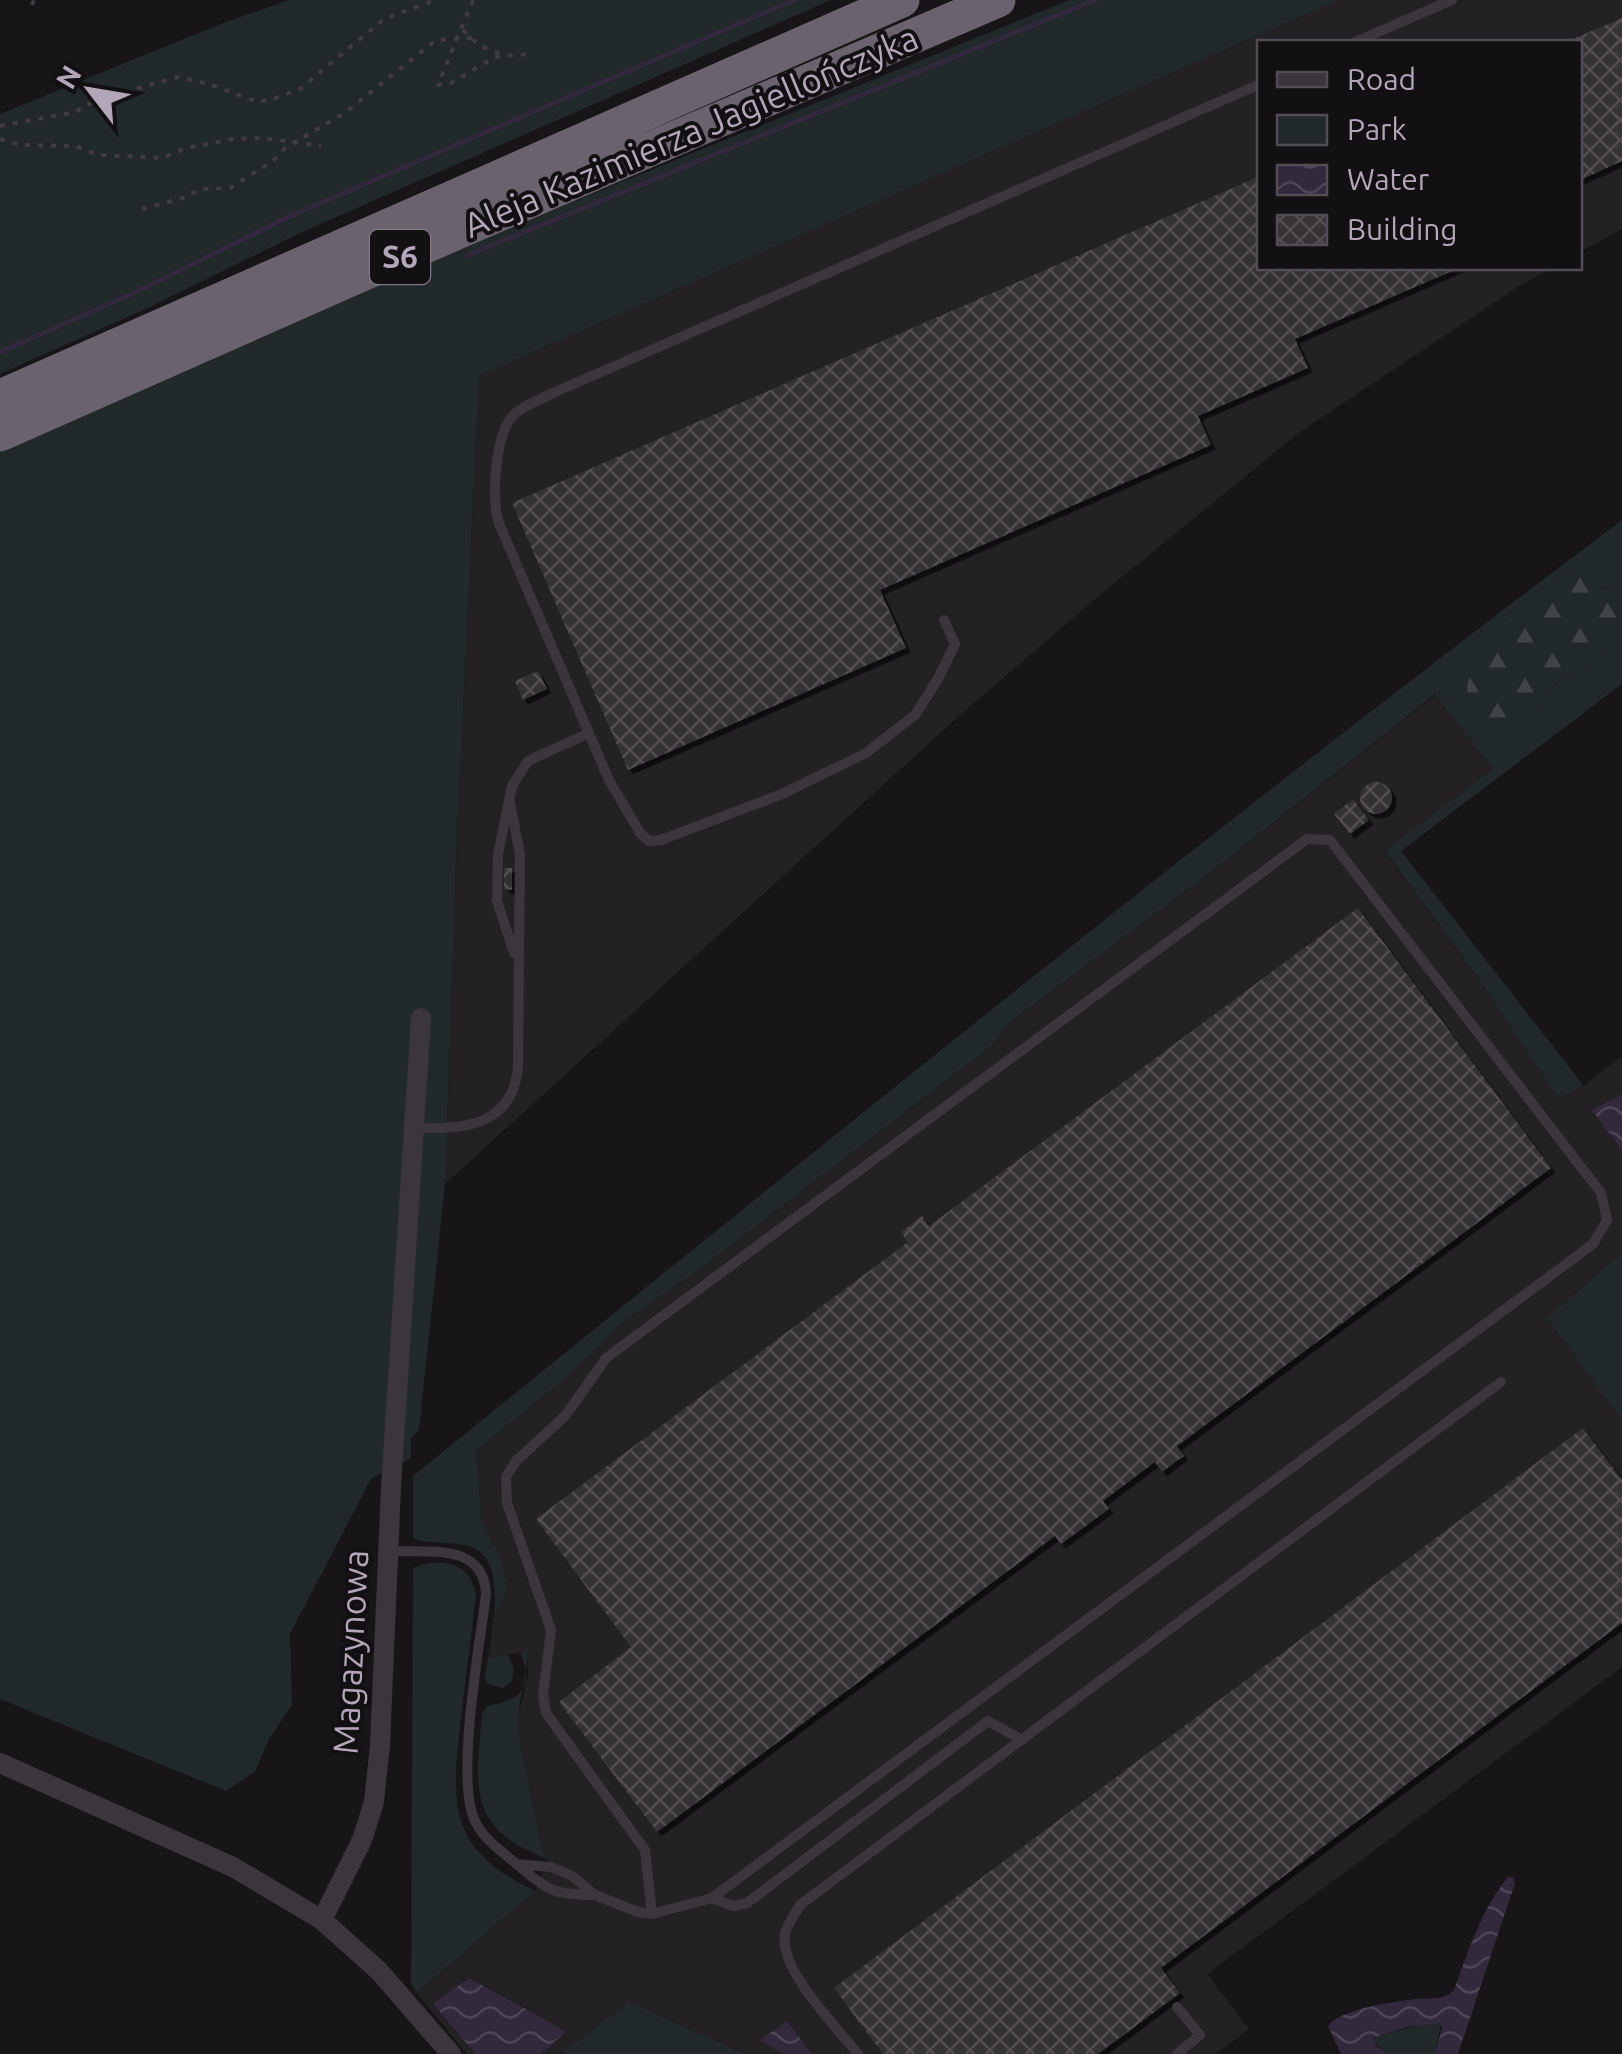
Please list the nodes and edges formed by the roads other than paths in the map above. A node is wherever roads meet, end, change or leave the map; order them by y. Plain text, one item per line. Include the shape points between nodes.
1 (902, 0) edge
2 (998, 0) edge
3 (1452, 0) edge
4 (1360, 40) edge
5 (1257, 85) edge
6 (0, 396) edge
7 (0, 434) edge
8 (944, 620) dead end
9 (588, 733) junction
10 (510, 802) junction
11 (518, 963) junction
12 (421, 1018) dead end
13 (414, 1128) junction
14 (1501, 1382) dead end
15 (389, 1550) junction
16 (1022, 1740) junction
17 (0, 1763) edge
18 (516, 1864) junction
19 (595, 1895) junction
20 (712, 1898) junction
21 (652, 1914) junction
22 (322, 1920) junction
23 (1177, 2007) dead end
24 (451, 2054) edge
25 (858, 2054) edge
26 (1177, 2054) edge

1 - 6 highway, Aleja Kazimierza Jagiellończyka / S6
2 - 7 highway, Aleja Kazimierza Jagiellończyka / S6
3 - 4 lane
5 - 9 lane via 514,414 495,482 498,521
8 - 9 lane via 955,644 906,722 866,753 805,784 661,840 649,841 640,832
9 - 10 lane via 528,761
10 - 11 lane via 520,854
10 - 11 lane via 498,854 497,902
11 - 13 lane via 518,1068 511,1095 470,1127
12 - 13 street, Magazynowa
13 - 15 street, Magazynowa
14 - 16 lane
15 - 18 lane via 467,1558 485,1578 465,1780 474,1820
15 - 22 street, Magazynowa via 374,1802
16 - 20 lane via 988,1720 748,1903 733,1906
16 - 25 lane via 800,1906 785,1932 796,1975
17 - 22 street via 233,1867
18 - 19 lane via 551,1867
18 - 19 lane via 543,1888
19 - 21 lane
20 - 21 lane
20 - 21 lane via 1602,1233 1607,1220 1600,1193 1330,840 1306,839 606,1358 565,1416 516,1461 506,1477 507,1503 551,1630 546,1713 645,1850
22 - 24 street
23 - 26 lane via 1200,2036

